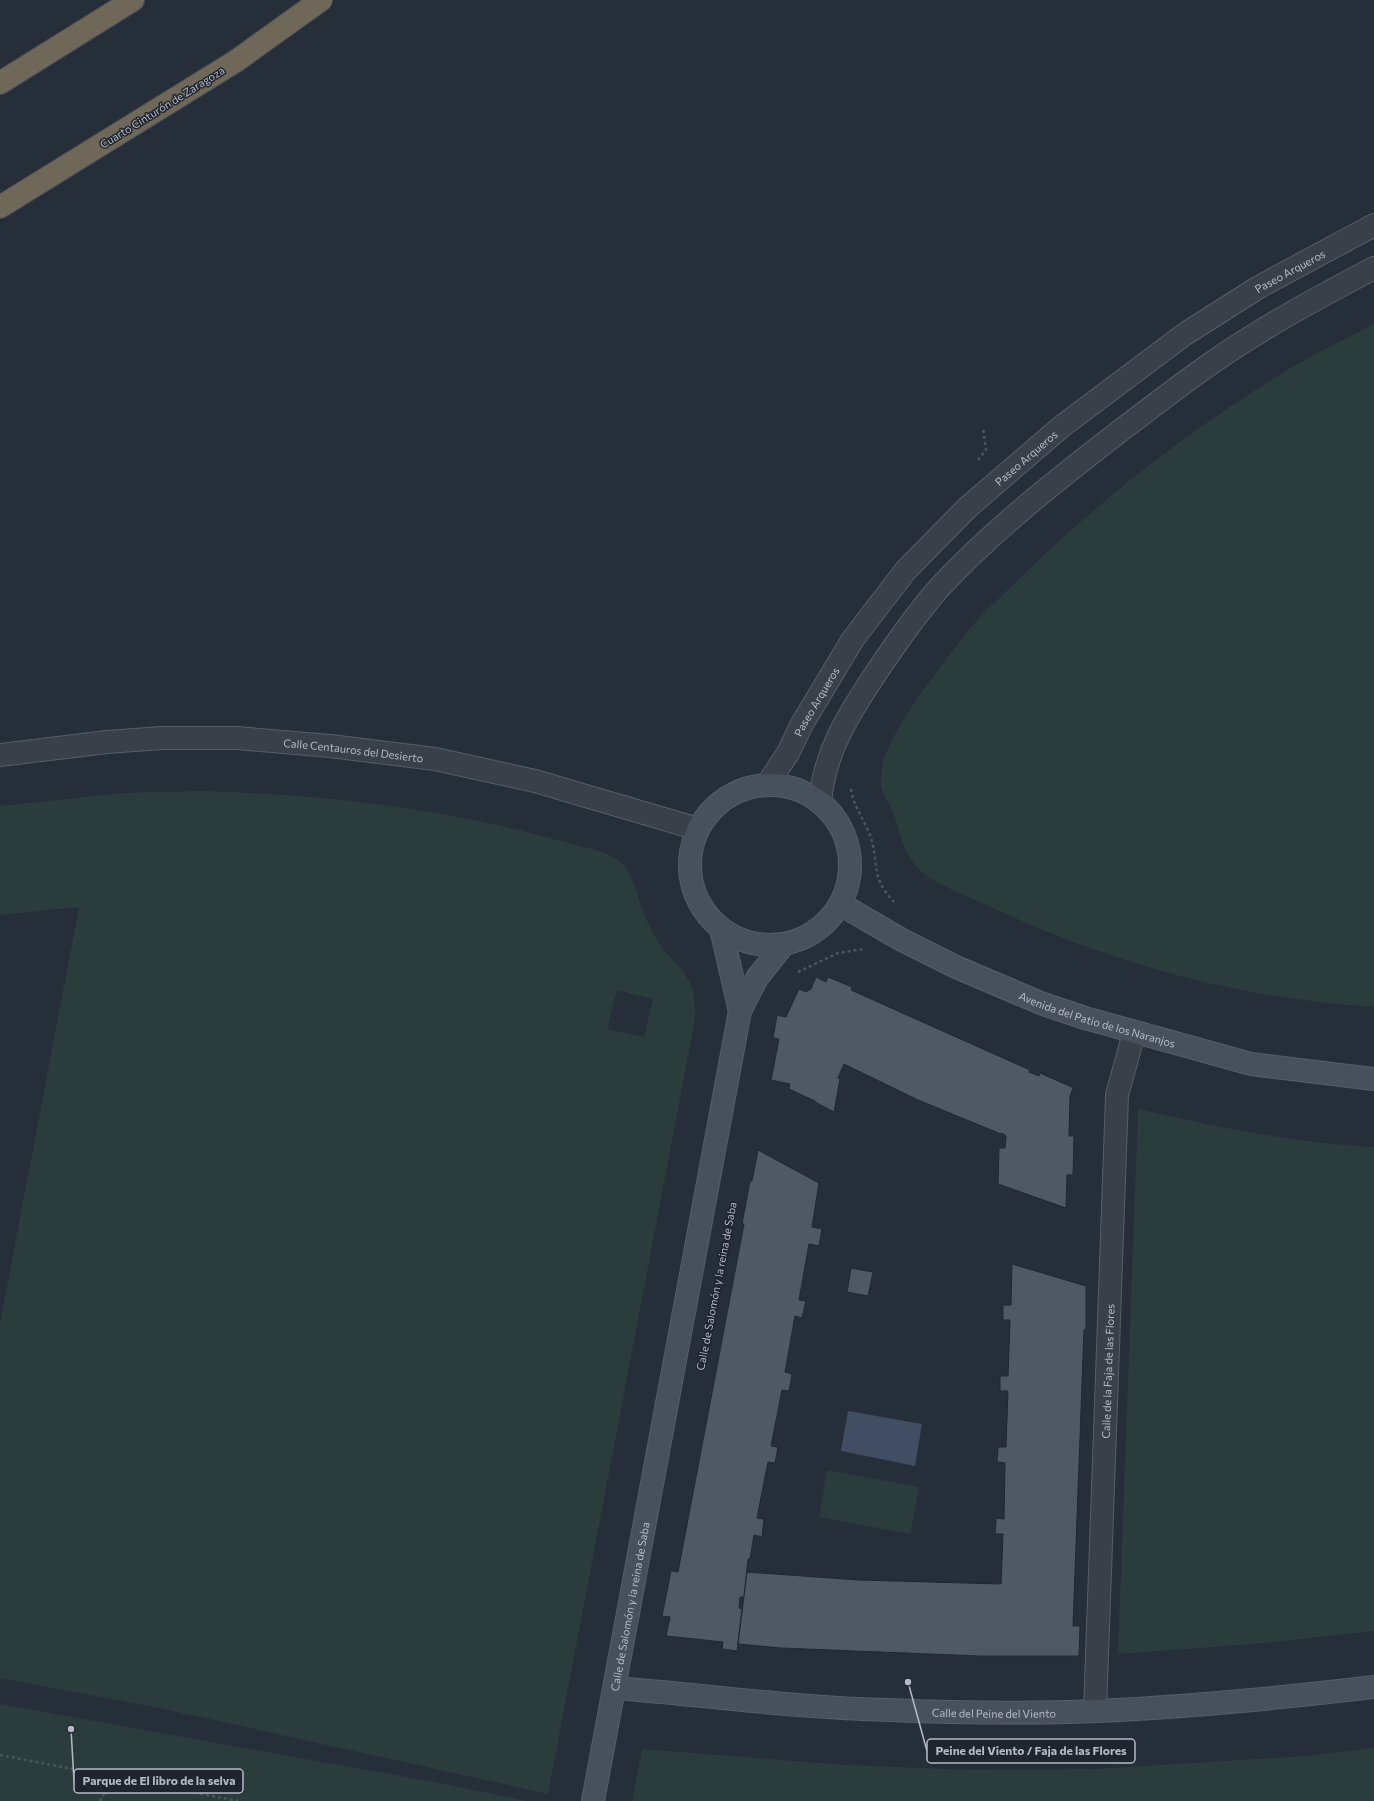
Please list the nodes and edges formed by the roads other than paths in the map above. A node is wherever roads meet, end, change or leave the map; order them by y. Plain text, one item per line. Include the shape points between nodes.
1 (133, 0) edge
2 (320, 0) edge
3 (0, 83) edge
4 (0, 207) edge
5 (1374, 225) edge
6 (1374, 268) edge
7 (0, 755) edge
8 (767, 784) junction
9 (820, 802) junction
10 (698, 829) junction
11 (840, 904) junction
12 (721, 929) junction
13 (784, 944) junction
14 (740, 1011) junction
15 (1134, 1033) junction
16 (1374, 1079) edge
17 (1374, 1687) edge
18 (615, 1688) junction
19 (1095, 1711) junction
20 (593, 1801) edge

1 - 3 highway
2 - 4 highway, Cuarto Cinturón de Zaragoza via 236,61
5 - 8 street, Paseo Arqueros via 1259,287 1185,334 1061,427 968,507 906,570 852,639
6 - 9 street via 1254,334 1191,377 1068,471 986,543 940,588 902,634 861,696 835,741 822,782
7 - 10 street, Calle Centauros del Desierto via 162,738 237,738 330,746 435,759 535,781
8 - 9 street via 795,788
8 - 10 street via 734,793 707,815
9 - 11 street via 839,823 848,850 849,878
10 - 12 street via 692,844 690,860 692,884 700,906
11 - 13 street via 816,930
11 - 15 street, Avenida del Patio de los Naranjos via 902,940 956,967 1043,1004
12 - 13 street via 751,943
12 - 14 street, Calle de Salomón y la reina de Saba
13 - 14 street, Calle de Salomón y la reina de Saba via 757,978
14 - 18 street, Calle de Salomón y la reina de Saba
15 - 16 street, Avenida del Patio de los Naranjos via 1251,1064
15 - 19 street, Calle de la Faja de las Flores via 1117,1095
17 - 19 street, Calle del Peine del Viento via 1245,1702
18 - 19 street, Calle del Peine del Viento via 773,1703 888,1710
18 - 20 street, Calle de Salomón y la reina de Saba

